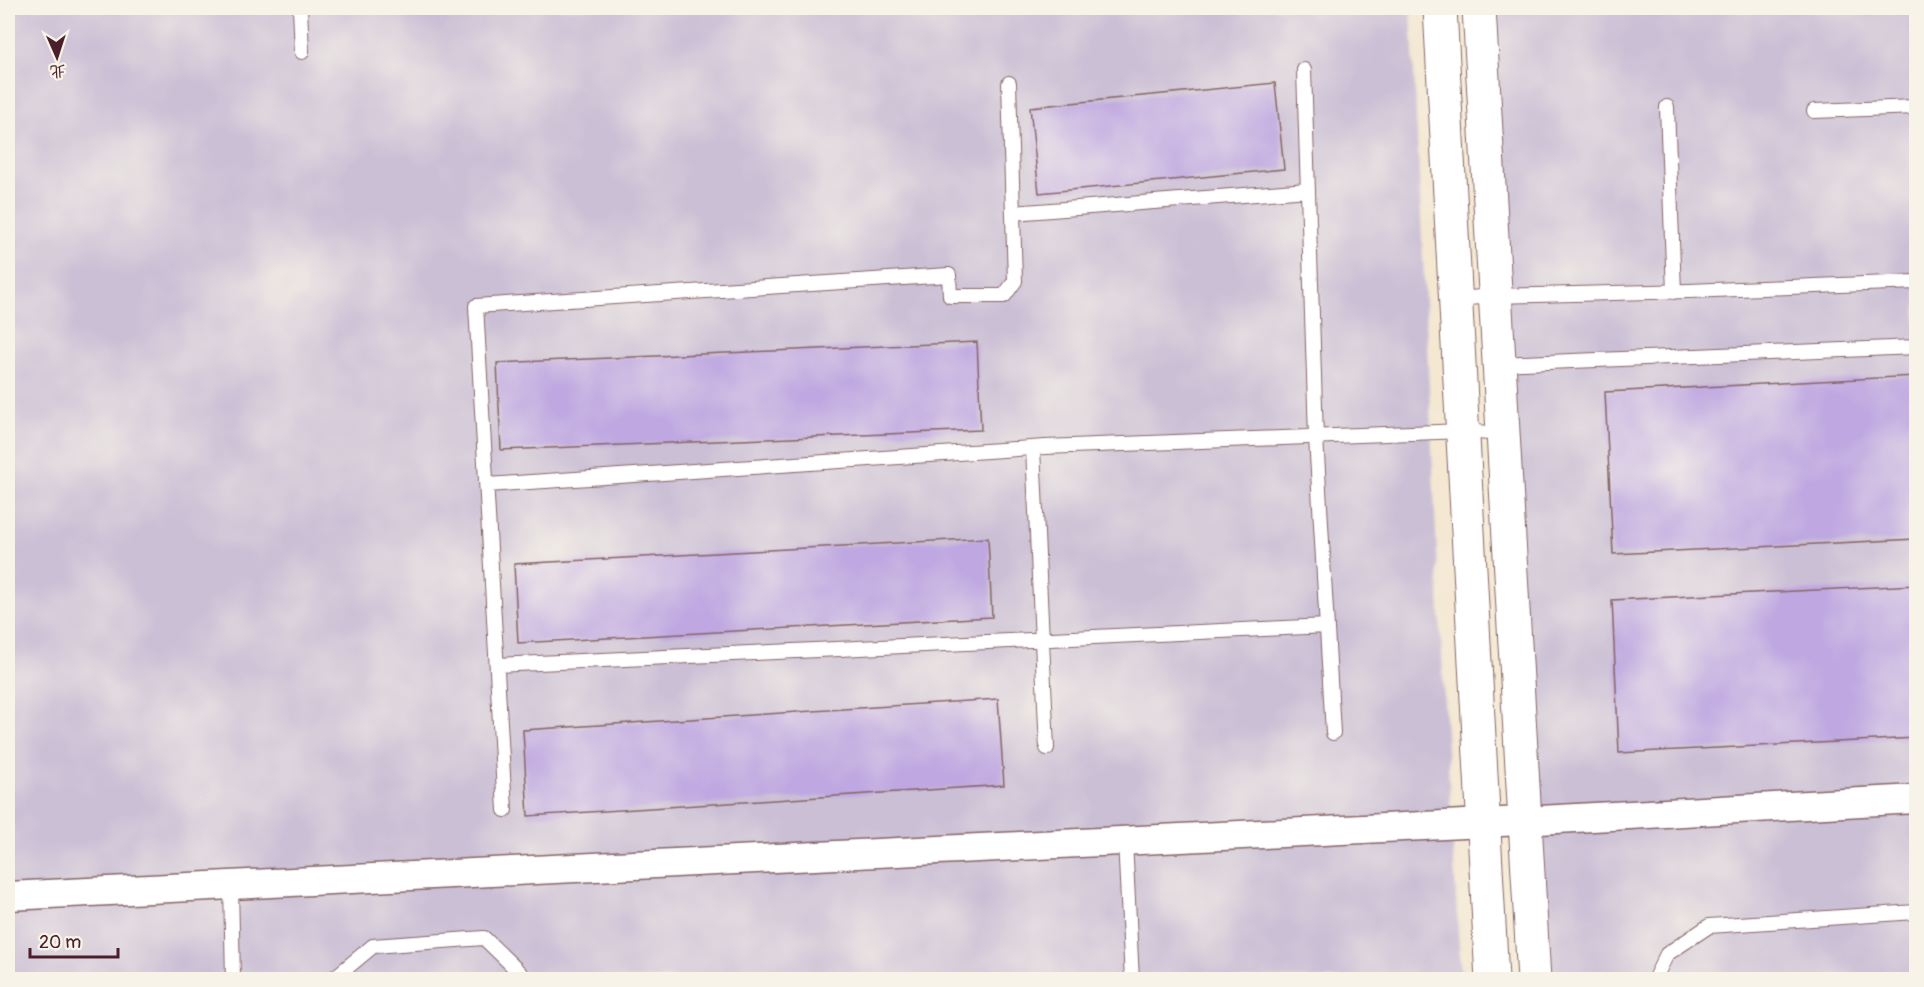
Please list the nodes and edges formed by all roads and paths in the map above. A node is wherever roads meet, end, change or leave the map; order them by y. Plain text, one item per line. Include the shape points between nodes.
1 (300, 8) edge
2 (1440, 8) edge
3 (1479, 8) edge
4 (302, 52) dead end
5 (1304, 70) dead end
6 (1009, 83) dead end
7 (1917, 106) edge
8 (1667, 107) dead end
9 (1814, 111) dead end
10 (1308, 190) junction
11 (1013, 213) junction
12 (1917, 282) edge
13 (1674, 292) junction
14 (1495, 296) junction
15 (1455, 299) junction
16 (1917, 347) edge
17 (1499, 364) junction
18 (1463, 431) junction
19 (1503, 434) junction
20 (1316, 437) junction
21 (1033, 448) junction
22 (487, 486) junction
23 (1327, 626) junction
24 (1042, 639) junction
25 (497, 665) junction
26 (1333, 733) dead end
27 (1047, 748) dead end
28 (1917, 799) edge
29 (505, 810) dead end
30 (1526, 821) junction
31 (1484, 823) junction
32 (1125, 841) junction
33 (231, 886) junction
34 (8, 897) edge
35 (1917, 912) edge
36 (233, 980) edge
37 (332, 980) edge
38 (520, 980) edge
39 (1132, 980) edge
40 (1492, 980) edge
41 (1534, 980) edge
42 (1654, 980) edge

1 - 4 lane
2 - 15 street
3 - 14 street
5 - 10 lane
6 - 11 lane
7 - 9 lane
8 - 13 lane
10 - 11 lane
10 - 20 lane
11 - 22 lane via 1015,281 1004,296 950,296 949,275 476,306
12 - 13 lane
13 - 14 lane
14 - 15 lane
14 - 17 street
15 - 18 street
16 - 17 lane
17 - 19 street
18 - 19 lane
18 - 20 lane
18 - 31 street
19 - 30 street
20 - 21 lane
20 - 23 lane
21 - 22 lane
21 - 24 lane
22 - 25 lane
23 - 24 lane
23 - 26 lane
24 - 25 lane
24 - 27 lane
25 - 29 lane
28 - 30 street
30 - 31 street
30 - 41 street
31 - 32 street
31 - 40 street
32 - 33 street
32 - 39 lane
33 - 34 street
33 - 36 lane
35 - 42 lane via 1709,926 1667,954
37 - 38 lane via 373,946 484,938 520,973

